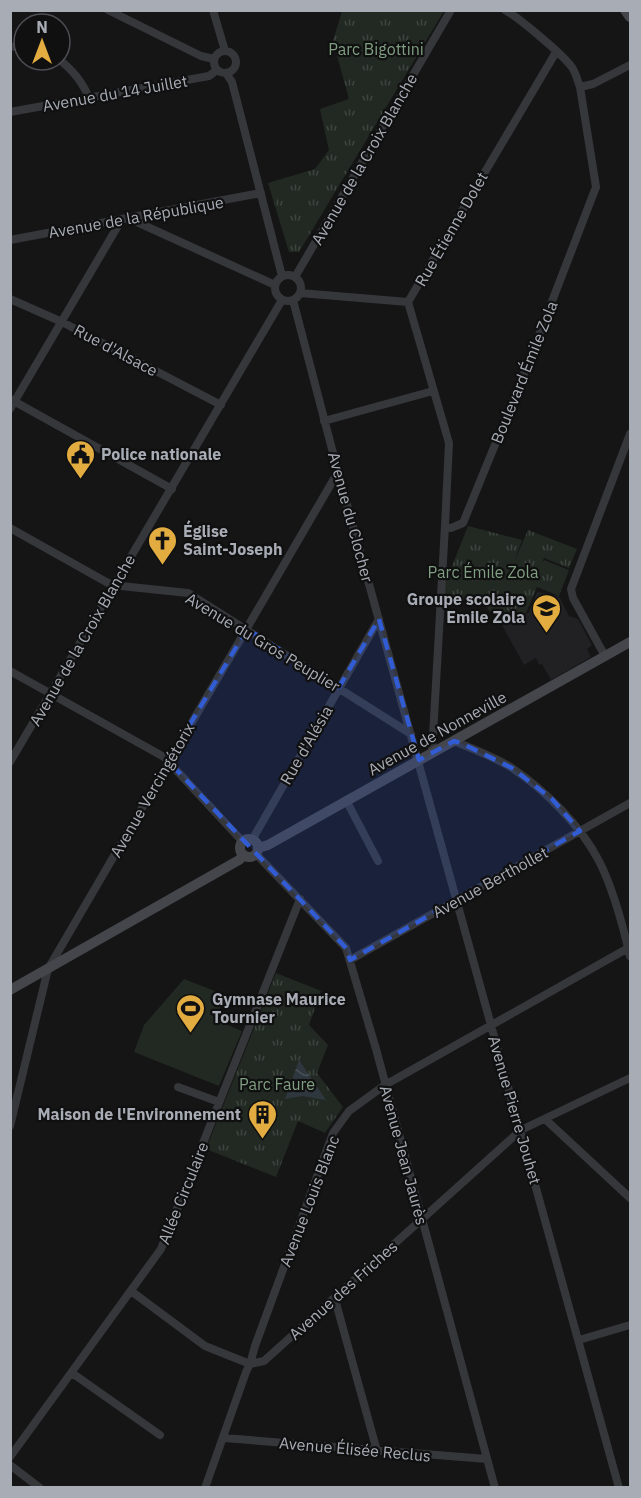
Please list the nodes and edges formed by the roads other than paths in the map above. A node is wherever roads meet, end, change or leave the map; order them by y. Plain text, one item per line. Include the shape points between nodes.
1 (108, 10) edge
2 (213, 10) edge
3 (450, 10) edge
4 (505, 10) edge
5 (625, 10) edge
6 (630, 17) edge
7 (225, 51) junction
8 (556, 52) junction
9 (214, 59) junction
10 (630, 65) edge
11 (72, 70) edge
12 (217, 70) junction
13 (226, 73) junction
14 (580, 87) junction
15 (89, 98) junction
16 (10, 112) edge
17 (261, 193) junction
18 (125, 219) junction
19 (10, 240) edge
20 (282, 276) junction
21 (295, 277) junction
22 (275, 285) junction
23 (300, 293) junction
24 (10, 299) edge
25 (282, 300) junction
26 (293, 300) junction
27 (408, 302) junction
28 (62, 322) junction
29 (433, 391) junction
30 (12, 403) edge
31 (221, 405) junction
32 (324, 421) junction
33 (630, 434) edge
34 (338, 472) junction
35 (172, 489) junction
36 (445, 526) junction
37 (10, 528) edge
38 (114, 585) junction
39 (379, 619) junction
40 (247, 628) junction
41 (630, 642) edge
42 (605, 656) junction
43 (10, 671) edge
44 (339, 687) junction
45 (51, 694) junction
46 (411, 734) junction
47 (454, 741) junction
48 (432, 753) junction
49 (168, 761) junction
50 (419, 761) junction
51 (10, 762) edge
52 (346, 801) junction
53 (630, 803) edge
54 (580, 831) junction
55 (251, 848) junction
56 (378, 861) dead end
57 (300, 899) junction
58 (457, 901) junction
59 (630, 951) edge
60 (350, 960) junction
61 (48, 969) junction
62 (10, 990) edge
63 (491, 1025) junction
64 (630, 1078) edge
65 (385, 1084) junction
66 (178, 1087) dead end
67 (219, 1102) junction
68 (545, 1119) junction
69 (10, 1125) edge
70 (521, 1130) junction
71 (630, 1198) edge
72 (421, 1218) junction
73 (131, 1291) junction
74 (333, 1299) junction
75 (630, 1325) edge
76 (579, 1340) junction
77 (250, 1364) junction
78 (72, 1373) junction
79 (160, 1436) dead end
80 (224, 1438) junction
81 (377, 1451) junction
82 (10, 1457) edge
83 (487, 1459) junction
84 (10, 1465) edge
85 (40, 1488) edge
86 (205, 1488) edge
87 (495, 1488) edge
88 (619, 1488) edge

1 - 9 street
2 - 7 street
3 - 21 street, Avenue de la Croix Blanche
4 - 8 street, Boulevard Émile Zola
5 - 6 street
7 - 9 street
7 - 13 street via 235,59
8 - 14 street, Boulevard Émile Zola via 570,64
8 - 27 street, Rue Étienne Dolet
9 - 12 street
10 - 14 street
11 - 15 street
12 - 13 street
12 - 15 street, Avenue du 14 Juillet via 209,76
13 - 17 street via 232,82
14 - 36 street, Boulevard Émile Zola via 596,187 463,523
15 - 16 street, Avenue du 14 Juillet
17 - 18 street, Avenue de la République
17 - 20 street
18 - 19 street, Avenue de la République
18 - 22 street
18 - 28 street
20 - 21 street
20 - 22 street
21 - 23 street
22 - 25 street
23 - 26 street
23 - 27 street
24 - 28 street, Rue d'Alsace
25 - 26 street
25 - 31 street, Avenue de la Croix Blanche
26 - 32 street, Avenue du Clocher
27 - 29 street, Rue Étienne Dolet
28 - 30 street
28 - 31 street, Rue d'Alsace
29 - 32 street
29 - 36 street, Rue Étienne Dolet via 449,444
30 - 35 street
31 - 35 street, Avenue de la Croix Blanche
32 - 34 street, Avenue du Clocher
33 - 42 street via 571,589
34 - 39 street, Avenue du Clocher
34 - 40 street, Avenue Vercingétorix
35 - 38 street, Avenue de la Croix Blanche
36 - 48 street
37 - 38 street, Avenue du Gros Peuplier
38 - 40 street, Avenue du Gros Peuplier via 188,593
38 - 45 street, Avenue de la Croix Blanche
39 - 44 street, Rue d'Alésia
39 - 46 street, Avenue du Clocher
40 - 44 street, Avenue du Gros Peuplier
40 - 49 street, Avenue Vercingétorix
41 - 42 street, Avenue de Nonneville
42 - 47 street, Avenue de Nonneville
43 - 45 street, Avenue Jean Jaurès
44 - 46 street, Avenue du Gros Peuplier
44 - 55 street, Rue d'Alésia
45 - 49 street, Avenue Jean Jaurès
45 - 51 street, Avenue de la Croix Blanche
46 - 50 street, Avenue Pierre Jouhet
47 - 48 street, Avenue de Nonneville
47 - 54 street via 512,768 552,799
48 - 50 street, Avenue de Nonneville
49 - 55 street, Avenue Jean Jaurès
49 - 61 street, Avenue Vercingétorix
50 - 52 street, Avenue de Nonneville
50 - 58 street, Avenue Pierre Jouhet
52 - 55 street, Avenue de Nonneville via 268,845
52 - 56 street
53 - 54 street, Avenue Berthollet
54 - 58 street, Avenue Berthollet
54 - 59 street via 599,861
55 - 57 street, Avenue Jean Jaurès
55 - 61 street, Avenue de Nonneville via 240,860
57 - 60 street, Avenue Jean Jaurès via 346,948
57 - 67 street, Allée Circulaire
58 - 60 street, Avenue Berthollet
58 - 63 street, Avenue Pierre Jouhet
59 - 63 street, Avenue Louis Blanc
60 - 65 street, Avenue Jean Jaurès
61 - 62 street, Avenue de Nonneville
61 - 69 street, Avenue Vercingétorix
63 - 65 street, Avenue Louis Blanc
63 - 70 street, Avenue Pierre Jouhet
64 - 68 street, Avenue des Friches
65 - 72 street, Avenue Jean Jaurès
65 - 77 street, Avenue Louis Blanc via 350,1110 333,1133
66 - 67 street
67 - 73 street, Allée Circulaire via 160,1249
68 - 70 street, Avenue des Friches
68 - 71 street
70 - 72 street, Avenue des Friches
70 - 76 street, Avenue Pierre Jouhet
72 - 74 street, Avenue des Friches
72 - 83 street, Avenue Jean Jaurès
73 - 77 street via 205,1346
73 - 78 street, Allée Circulaire
74 - 77 street, Avenue des Friches via 264,1361
74 - 81 street
75 - 76 street
76 - 88 street, Avenue Pierre Jouhet
77 - 80 street
78 - 79 street
78 - 82 street, Allée Circulaire
80 - 81 street, Avenue Élisée Reclus
80 - 86 street
81 - 83 street, Avenue Élisée Reclus
83 - 87 street, Avenue Jean Jaurès
84 - 85 street

